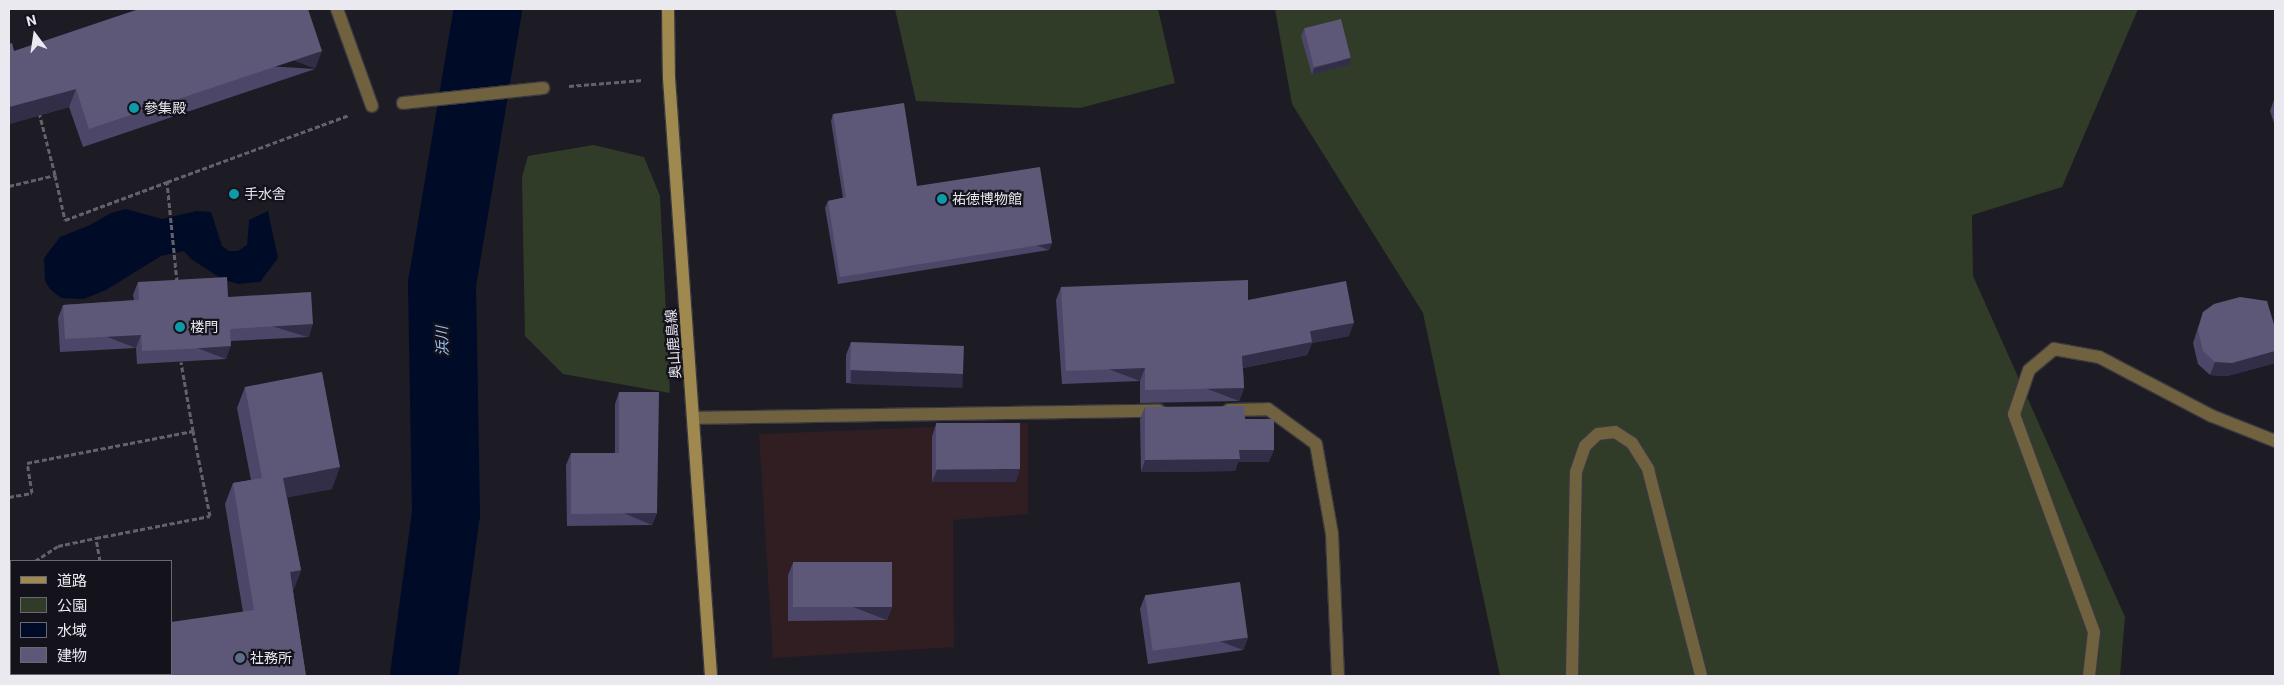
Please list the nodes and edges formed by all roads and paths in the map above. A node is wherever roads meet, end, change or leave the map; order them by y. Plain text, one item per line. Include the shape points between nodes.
1 (337, 9) edge
2 (668, 9) edge
3 (669, 78) junction
4 (543, 88) joint
5 (402, 103) dead end
6 (37, 106) edge
7 (372, 106) joint
8 (55, 175) junction
9 (167, 182) junction
10 (9, 186) edge
11 (178, 285) edge
12 (181, 362) edge
13 (1169, 410) edge
14 (1219, 410) edge
15 (694, 418) junction
16 (193, 431) junction
17 (2275, 441) edge
18 (9, 497) edge
19 (96, 538) junction
20 (36, 560) edge
21 (100, 560) edge
22 (711, 676) edge
23 (1338, 676) edge
24 (1572, 676) edge
25 (1701, 676) edge
26 (2089, 676) edge

1 - 7 street
2 - 3 main road, 奥山鹿島線
3 - 4 path
3 - 15 main road, 奥山鹿島線
4 - 5 street
6 - 8 path
7 - 9 path
8 - 9 path via 65,220
8 - 10 path
9 - 11 path
12 - 16 path
13 - 15 street
14 - 23 street via 1268,409 1316,444 1332,534
15 - 22 main road, 奥山鹿島線
16 - 18 path via 27,463 32,493
16 - 19 path via 210,516
17 - 26 street via 2212,416 2099,357 2054,349 2029,370 2014,414 2094,632
19 - 20 path via 58,546
19 - 21 path
24 - 25 street via 1576,472 1585,446 1598,434 1615,432 1632,443 1648,469

